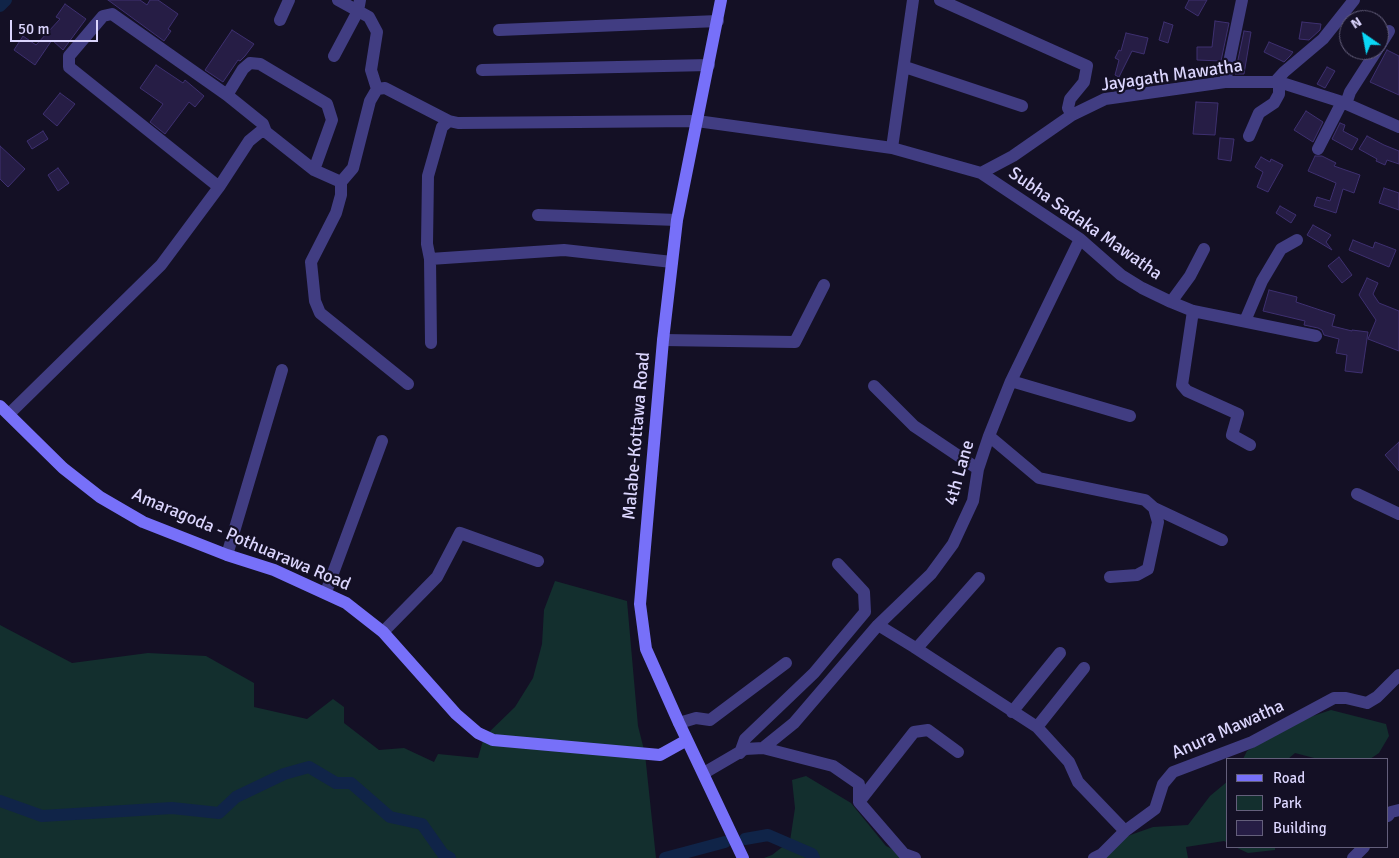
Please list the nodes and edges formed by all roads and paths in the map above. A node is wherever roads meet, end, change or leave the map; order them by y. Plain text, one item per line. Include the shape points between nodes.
1 (289, 0) edge
2 (338, 0) edge
3 (721, 0) edge
4 (913, 0) edge
5 (940, 0) edge
6 (1242, 0) edge
7 (1349, 2) edge
8 (359, 5) edge
9 (280, 20) dead end
10 (718, 21) junction
11 (499, 30) dead end
12 (334, 56) dead end
13 (1371, 60) edge
14 (709, 65) junction
15 (905, 67) junction
16 (482, 70) dead end
17 (1225, 82) junction
18 (1277, 82) junction
19 (377, 89) junction
20 (227, 95) junction
21 (1344, 103) junction
22 (1022, 106) dead end
23 (1072, 115) junction
24 (449, 121) junction
25 (697, 121) junction
26 (1399, 127) edge
27 (266, 132) junction
28 (1249, 136) dead end
29 (892, 148) junction
30 (1318, 149) dead end
31 (314, 170) junction
32 (981, 174) junction
33 (341, 182) junction
34 (219, 187) junction
35 (538, 215) dead end
36 (677, 220) junction
37 (1080, 239) junction
38 (1297, 240) dead end
39 (1204, 250) dead end
40 (430, 259) junction
41 (672, 262) junction
42 (824, 285) dead end
43 (1171, 302) junction
44 (1193, 311) junction
45 (1245, 321) junction
46 (1316, 336) dead end
47 (663, 340) junction
48 (431, 342) dead end
49 (282, 370) dead end
50 (1011, 381) junction
51 (408, 384) dead end
52 (874, 386) dead end
53 (5, 409) edge
54 (1130, 416) dead end
55 (989, 436) junction
56 (382, 441) dead end
57 (1250, 445) dead end
58 (978, 469) junction
59 (1356, 494) dead end
60 (1154, 508) junction
61 (1399, 514) edge
62 (1222, 540) dead end
63 (227, 555) junction
64 (538, 561) dead end
65 (838, 564) dead end
66 (1110, 577) dead end
67 (979, 578) dead end
68 (326, 592) junction
69 (878, 625) junction
70 (383, 632) junction
71 (916, 648) junction
72 (1060, 654) dead end
73 (786, 663) dead end
74 (1084, 668) dead end
75 (1399, 675) edge
76 (1012, 712) junction
77 (679, 723) junction
78 (1037, 727) junction
79 (687, 740) junction
80 (763, 748) junction
81 (958, 752) dead end
82 (740, 753) junction
83 (704, 773) junction
84 (859, 802) junction
85 (1125, 831) junction
86 (1363, 848) edge
87 (743, 858) edge
88 (915, 858) edge
89 (1094, 858) edge
90 (1353, 858) edge

1 - 9 street
2 - 8 street
3 - 10 main road, Malabe-Kottawa Road
4 - 15 street
5 - 23 street via 1087,66 1084,82 1070,99 1068,108
6 - 17 street
7 - 18 street via 1323,39 1284,72
8 - 12 street
8 - 19 street via 377,32 371,70
10 - 11 street
10 - 14 main road, Malabe-Kottawa Road
13 - 21 street
14 - 16 street
14 - 25 main road, Malabe-Kottawa Road
15 - 22 street
15 - 29 street
17 - 18 street, Jayagath Mawatha
17 - 23 street, Jayagath Mawatha via 1105,99
18 - 21 street, Jayagath Mawatha
18 - 28 street via 1279,94 1274,103 1259,113
19 - 24 street via 384,88
19 - 33 street via 370,101 353,168
20 - 27 street via 263,124
20 - 31 street via 243,69 250,64 260,64 327,104 332,120
20 - 34 street via 112,14 103,16 69,56 69,67 75,74
21 - 26 street, Jayagath Mawatha
21 - 30 street
23 - 32 street, Jayagath Mawatha
24 - 25 street via 458,124
24 - 40 street via 442,127 428,176 427,244
25 - 29 street
25 - 36 main road, Malabe-Kottawa Road
27 - 31 street
27 - 34 street via 260,132 250,141
29 - 32 street
31 - 33 street
32 - 37 street, Subha Sadaka Mawatha
33 - 51 street via 336,213 311,262 314,301 320,313
34 - 53 street via 161,265
35 - 36 street
36 - 41 main road, Malabe-Kottawa Road
37 - 43 street, Subha Sadaka Mawatha via 1121,275
37 - 50 street, 4th Lane
38 - 45 street via 1281,248
39 - 43 street
40 - 41 street via 564,250
40 - 48 street
41 - 47 main road, Malabe-Kottawa Road
42 - 47 street via 795,342
43 - 44 street, Subha Sadaka Mawatha
44 - 45 street, Subha Sadaka Mawatha
44 - 57 street via 1182,384 1187,391 1238,414 1232,435
45 - 46 street, Subha Sadaka Mawatha
47 - 77 main road, Malabe-Kottawa Road via 640,604 646,648
49 - 63 street
50 - 54 street
50 - 55 street, 4th Lane
52 - 58 street via 914,426
53 - 63 main road, Amaragoda - Pothuarawa Road via 63,468 100,497 143,522
55 - 58 street, 4th Lane
55 - 60 street via 1039,478 1145,500
56 - 68 street
58 - 69 street, 4th Lane via 973,501 953,544 931,574
59 - 61 street
60 - 62 street
60 - 66 street via 1158,522 1148,569 1137,574
63 - 68 main road, Amaragoda - Pothuarawa Road
64 - 70 street via 460,533 437,577
65 - 82 street via 864,592 865,612 814,673 745,739
67 - 71 street
68 - 70 main road, Amaragoda - Pothuarawa Road
69 - 71 street
69 - 80 street, 4th Lane via 794,723
70 - 79 main road, Amaragoda - Pothuarawa Road via 456,714 478,733 493,740 660,755
71 - 76 street
72 - 76 street
73 - 77 street via 710,720 696,718
74 - 78 street
75 - 85 street, Anura Mawatha via 1377,698 1367,703 1334,698 1252,742 1173,772 1163,784 1155,809
76 - 78 street
77 - 79 main road, Malabe-Kottawa Road
78 - 85 street via 1069,762 1078,782
79 - 83 main road, Malabe-Kottawa Road
80 - 82 street via 745,749
80 - 84 street via 833,766 859,784
81 - 84 street via 928,730 914,732
82 - 83 street
83 - 87 main road, Malabe-Kottawa Road
84 - 88 street via 904,854
85 - 89 street, Anura Mawatha
86 - 90 street

